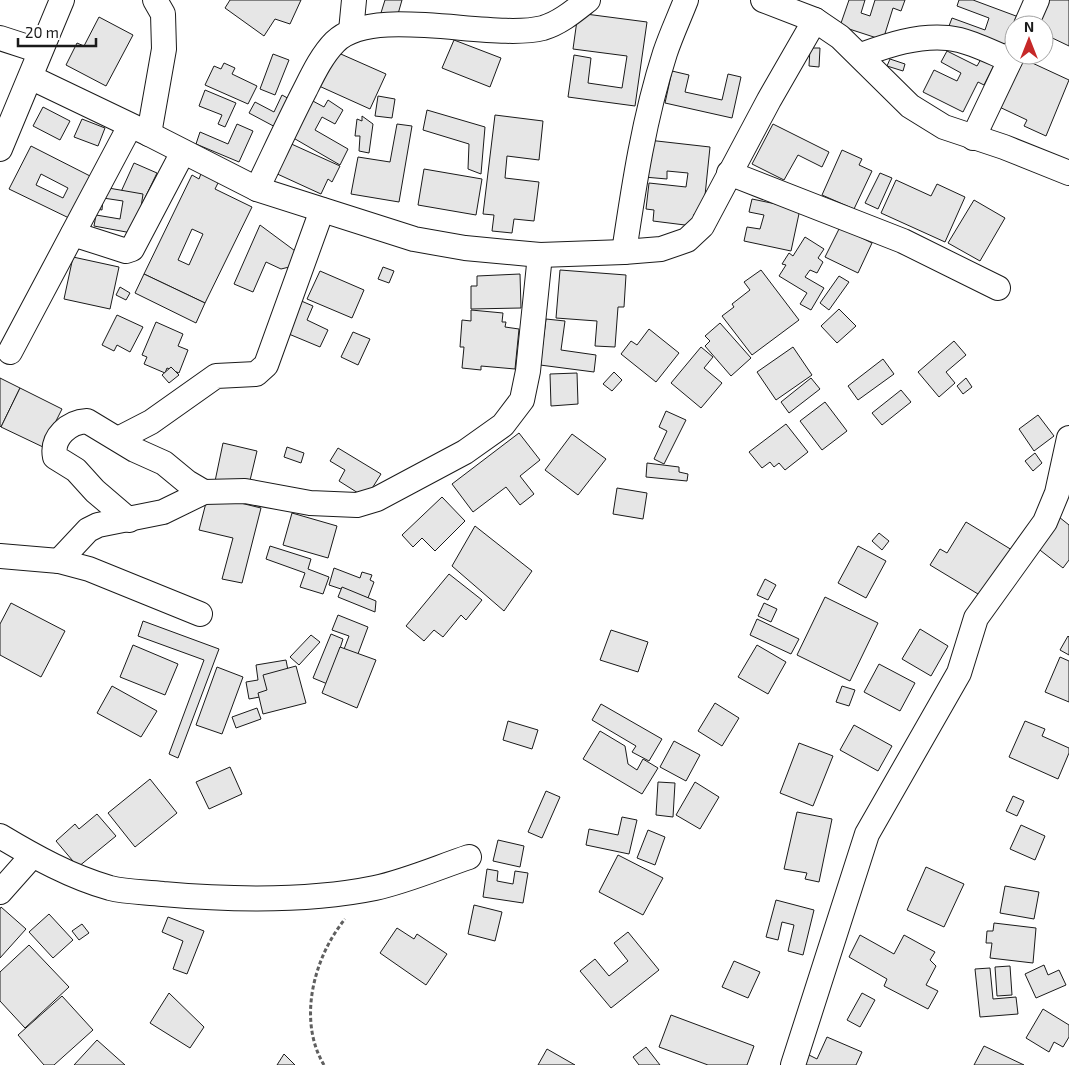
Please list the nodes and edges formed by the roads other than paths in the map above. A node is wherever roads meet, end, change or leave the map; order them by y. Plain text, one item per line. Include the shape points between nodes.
1 (62, 0) edge
2 (155, 0) edge
3 (354, 0) edge
4 (588, 0) edge
5 (686, 0) edge
6 (763, 0) edge
7 (1037, 0) edge
8 (1030, 15) edge
9 (815, 20) junction
10 (351, 31) junction
11 (0, 38) edge
12 (40, 51) junction
13 (1004, 54) edge
14 (860, 55) junction
15 (1008, 65) edge
16 (32, 78) junction
17 (139, 130) junction
18 (973, 138) junction
19 (0, 150) edge
20 (183, 152) junction
21 (728, 173) junction
22 (1069, 173) edge
23 (257, 190) junction
24 (322, 210) junction
25 (73, 234) junction
26 (624, 252) junction
27 (540, 254) junction
28 (998, 288) dead end
29 (10, 352) dead end
30 (1069, 438) edge
31 (118, 439) junction
32 (204, 492) junction
33 (129, 520) junction
34 (0, 556) edge
35 (58, 561) junction
36 (200, 614) dead end
37 (0, 836) edge
38 (32, 856) junction
39 (469, 857) dead end
40 (0, 892) edge
41 (793, 1065) edge

1 - 12 street
2 - 17 street via 163,14 164,49
3 - 10 street
4 - 10 street via 566,17 544,28 521,31 401,26
5 - 26 street via 665,52 650,106
6 - 9 street
7 - 8 street
9 - 14 street
9 - 21 street
10 - 23 street via 335,43 317,67
11 - 12 street
12 - 16 street
13 - 14 street via 948,38 889,44
14 - 18 street via 910,106
15 - 18 street
16 - 17 street
16 - 19 street
17 - 20 street
17 - 25 street
18 - 22 street
20 - 23 street
20 - 25 street via 132,248 120,250
21 - 26 street via 702,226 687,240 661,248
21 - 28 street via 903,241
23 - 24 street
24 - 27 street via 414,239 465,248
24 - 31 street via 266,365 256,374 216,376 151,422
25 - 29 street
26 - 27 street
27 - 32 street via 522,400 504,425 466,452 377,499 358,505 310,503 245,491
30 - 41 street via 1057,494 1045,522 976,618 959,673 867,834
31 - 32 street via 164,463
31 - 33 street via 87,421 79,421 65,428 53,451 55,457 76,470
32 - 33 street via 163,512
33 - 35 street via 88,530
34 - 35 street
35 - 36 street via 89,569
37 - 38 street
38 - 39 street via 112,888 238,898 301,896 377,887
38 - 40 street

